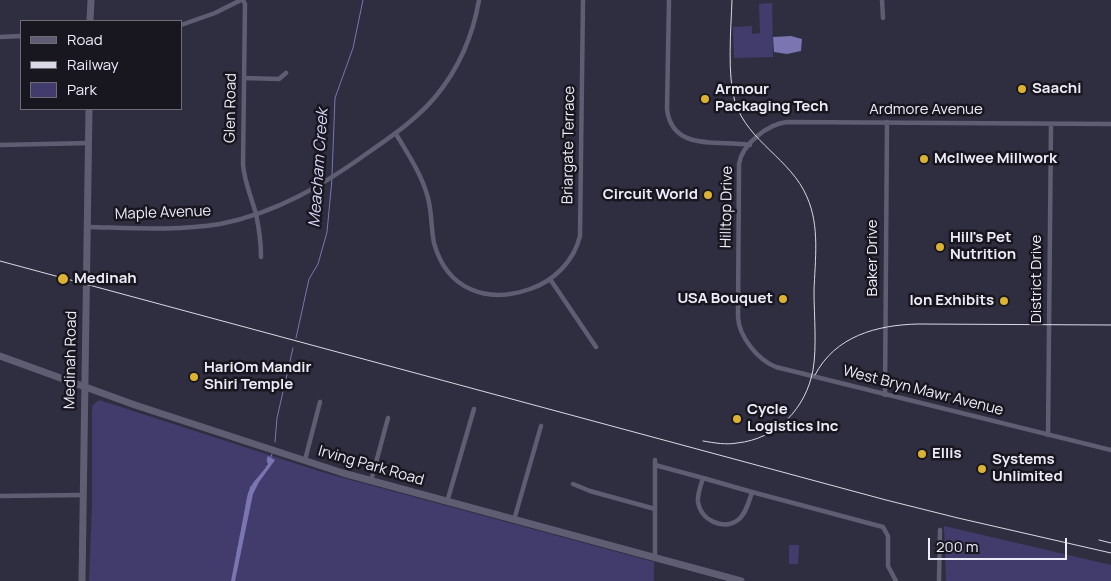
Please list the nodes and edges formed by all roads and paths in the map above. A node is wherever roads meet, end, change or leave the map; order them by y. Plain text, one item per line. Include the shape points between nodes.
1 (91, 0) edge
2 (242, 0) edge
3 (479, 0) edge
4 (583, 0) edge
5 (669, 0) edge
6 (882, 0) edge
7 (883, 18) dead end
8 (90, 20) edge
9 (182, 25) edge
10 (20, 36) edge
11 (0, 37) edge
12 (286, 73) dead end
13 (244, 78) junction
14 (89, 110) edge
15 (887, 122) junction
16 (1051, 124) junction
17 (1111, 124) edge
18 (396, 134) junction
19 (89, 143) junction
20 (0, 145) edge
21 (750, 145) junction
22 (256, 214) junction
23 (87, 227) junction
24 (260, 257) dead end
25 (550, 279) junction
26 (743, 333) joint
27 (596, 347) dead end
28 (0, 356) edge
29 (84, 386) junction
30 (885, 395) junction
31 (320, 402) dead end
32 (474, 409) dead end
33 (388, 418) dead end
34 (541, 426) dead end
35 (1048, 435) junction
36 (1111, 450) edge
37 (305, 460) junction
38 (703, 478) junction
39 (371, 481) junction
40 (573, 484) dead end
41 (752, 492) junction
42 (83, 495) junction
43 (0, 496) edge
44 (447, 502) junction
45 (655, 509) junction
46 (514, 520) junction
47 (940, 530) dead end
48 (655, 558) junction
49 (82, 581) edge
50 (741, 581) edge
51 (896, 581) edge
52 (939, 581) edge

1 - 8 main road
2 - 9 street
2 - 13 street, Glen Road via 245,4
3 - 18 street, Maple Avenue via 469,39 450,77 425,109
4 - 25 street, Briargate Terrace via 580,236 570,260
5 - 21 street via 667,109 670,123 687,139
6 - 7 street
10 - 11 street
12 - 13 street via 279,79
13 - 22 street, Glen Road via 244,179
14 - 19 main road, Medinah Road
15 - 16 street, Ardmore Avenue
15 - 21 street, Ardmore Avenue via 777,123 766,128
15 - 30 street, Baker Drive
16 - 17 street, Ardmore Avenue
16 - 35 street, District Drive
18 - 22 street, Maple Avenue via 331,179 289,202
18 - 25 street, Briargate Terrace via 424,186 435,244 454,278 481,293 503,296 538,287
19 - 20 street
19 - 23 main road, Medinah Road
21 - 26 street, Hilltop Drive via 739,164 738,317
22 - 23 street, Maple Avenue via 189,228
22 - 24 street, Glen Road
23 - 29 main road, Medinah Road
25 - 27 street
26 - 30 street, West Bryn Mawr Avenue via 761,358 776,367
28 - 29 main road, Irving Park Road
29 - 37 main road, Irving Park Road
29 - 42 main road, Medinah Road
30 - 35 street, West Bryn Mawr Avenue
31 - 37 street
32 - 44 street
33 - 39 street
34 - 46 street
35 - 36 street, West Bryn Mawr Avenue
37 - 39 main road, Irving Park Road
38 - 41 street
38 - 41 street via 698,500 700,510 707,519 718,524 729,524 739,519
38 - 45 street via 655,463
39 - 44 main road, Irving Park Road
40 - 45 street
41 - 51 street via 883,528 888,536 888,566
42 - 43 street
42 - 49 main road, Medinah Road
44 - 46 main road, Irving Park Road
45 - 48 street
46 - 48 main road, Irving Park Road
47 - 52 street
48 - 50 main road, Irving Park Road

